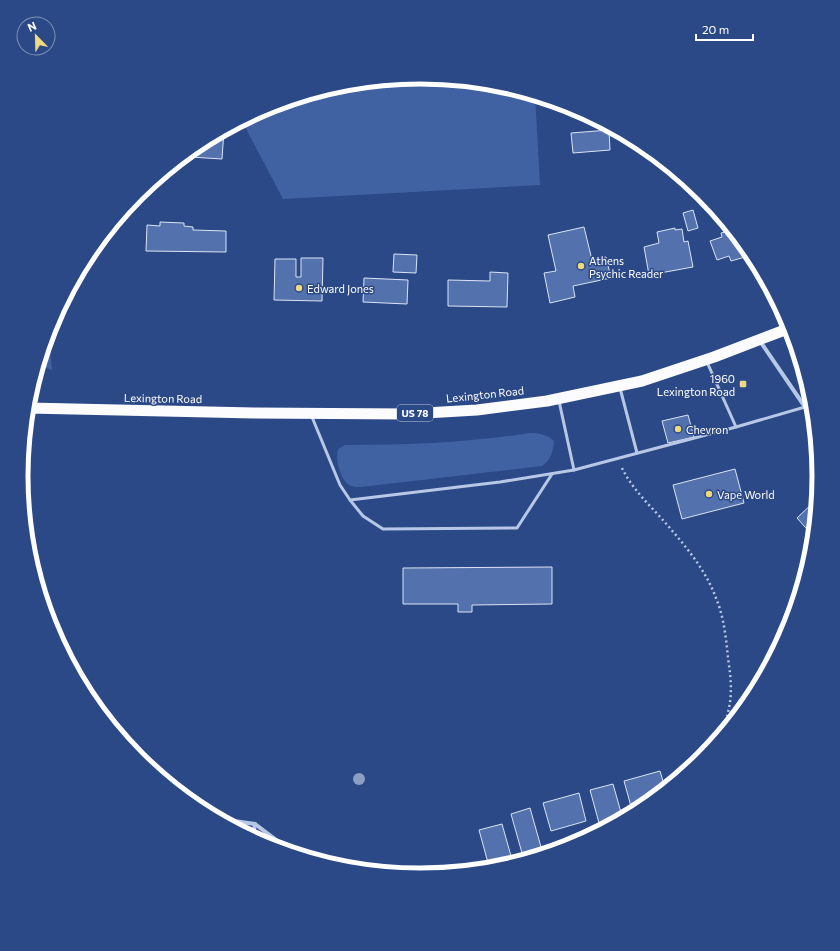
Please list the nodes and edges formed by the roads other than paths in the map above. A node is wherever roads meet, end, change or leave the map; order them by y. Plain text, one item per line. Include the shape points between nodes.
1 (784, 330) edge
2 (759, 340) junction
3 (706, 360) junction
4 (620, 386) junction
5 (558, 398) junction
6 (805, 407) joint
7 (34, 408) edge
8 (311, 413) junction
9 (736, 427) junction
10 (637, 453) junction
11 (574, 470) junction
12 (552, 474) junction
13 (350, 500) junction
14 (236, 821) edge
15 (255, 824) junction
16 (254, 830) edge
17 (276, 840) edge

1 - 2 highway, Lexington Road / US 78
2 - 3 highway, Lexington Road / US 78
2 - 6 street
3 - 4 highway, Lexington Road / US 78
3 - 9 lane
4 - 5 highway, Lexington Road / US 78
4 - 10 lane
5 - 8 highway, Lexington Road / US 78 via 477,410 408,414
5 - 11 lane
6 - 9 lane
7 - 8 highway, Lexington Road / US 78
8 - 13 lane via 340,485
9 - 10 lane
10 - 11 lane
11 - 12 lane
12 - 13 lane
12 - 13 lane via 517,528 383,529 363,516
14 - 15 street
15 - 16 street
15 - 17 street

